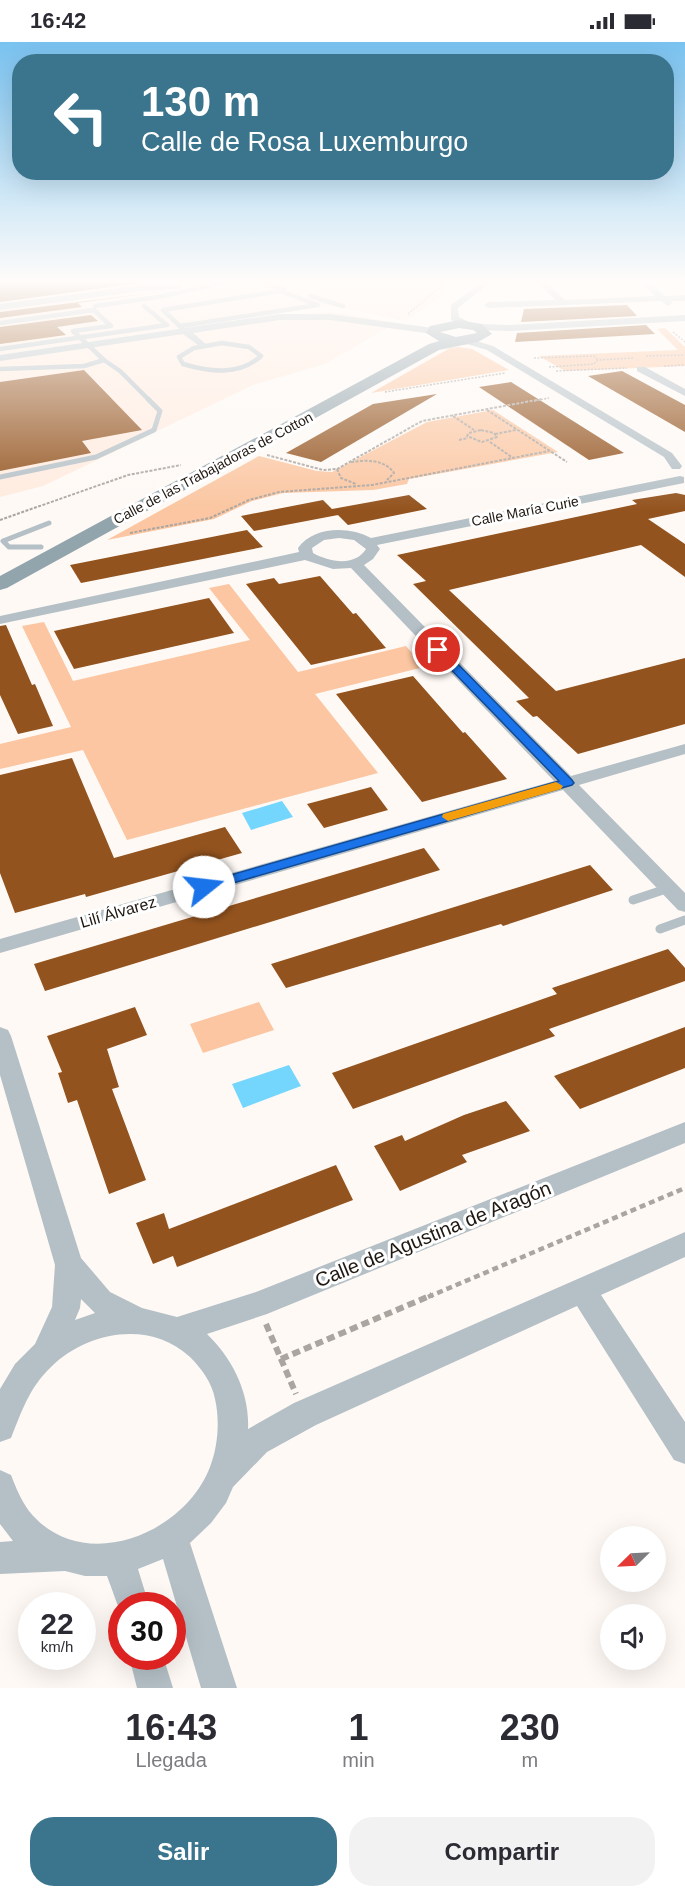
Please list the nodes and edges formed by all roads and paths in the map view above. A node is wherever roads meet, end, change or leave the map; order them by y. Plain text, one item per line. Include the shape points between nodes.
1 (102, 358) edge
2 (179, 358) edge
3 (260, 358) edge
4 (393, 358) edge
5 (416, 358) edge
6 (511, 358) edge
7 (516, 358) edge
8 (578, 358) edge
9 (596, 358) edge
10 (621, 358) edge
11 (104, 360) junction
12 (598, 360) junction
13 (525, 364) junction
14 (685, 365) edge
15 (662, 366) dead end
16 (627, 368) dead end
17 (0, 369) edge
18 (543, 369) junction
19 (641, 369) dead end
20 (685, 393) edge
21 (567, 395) junction
22 (340, 399) junction
23 (486, 409) junction
24 (452, 415) junction
25 (516, 429) junction
26 (475, 431) junction
27 (495, 434) junction
28 (391, 437) junction
29 (468, 438) junction
30 (399, 439) dead end
31 (459, 440) dead end
32 (489, 441) junction
33 (674, 446) dead end
34 (247, 450) junction
35 (549, 451) junction
36 (513, 458) junction
37 (200, 462) junction
38 (567, 462) dead end
39 (348, 463) junction
40 (680, 464) edge
41 (337, 469) junction
42 (0, 477) edge
43 (682, 482) edge
44 (381, 483) junction
45 (363, 486) junction
46 (0, 520) edge
47 (49, 524) dead end
48 (120, 535) dead end
49 (370, 542) junction
50 (9, 547) junction
51 (41, 547) junction
52 (0, 551) edge
53 (307, 555) junction
54 (354, 563) junction
55 (0, 569) edge
56 (0, 584) edge
57 (0, 605) edge
58 (34, 612) junction
59 (0, 620) edge
60 (685, 748) edge
61 (567, 783) junction
62 (669, 888) junction
63 (633, 900) dead end
64 (685, 905) edge
65 (685, 920) edge
66 (660, 928) dead end
67 (0, 946) edge
68 (0, 1036) edge
69 (685, 1132) edge
70 (685, 1188) edge
71 (685, 1244) edge
72 (69, 1265) junction
73 (582, 1290) junction
74 (257, 1305) junction
75 (137, 1320) junction
76 (178, 1330) junction
77 (46, 1352) junction
78 (281, 1359) junction
79 (5, 1401) edge
80 (305, 1414) junction
81 (0, 1426) edge
82 (685, 1449) edge
83 (221, 1479) junction
84 (0, 1486) edge
85 (172, 1537) junction
86 (65, 1556) junction
87 (0, 1558) edge
88 (118, 1558) junction
89 (128, 1592) edge
90 (150, 1670) edge
91 (155, 1688) edge
92 (219, 1688) edge

1 - 11 lane
2 - 3 lane via 183,364 197,369 218,371 239,369
4 - 37 street, Calle de las Trabajadoras de Cotton
5 - 22 street, Calle de las Trabajadoras de Cotton
6 - 13 street
7 - 13 street
8 - 13 path
9 - 12 path
10 - 12 path
11 - 17 lane via 84,366
11 - 42 lane via 160,411 154,430 96,457
12 - 18 path via 594,364
13 - 18 street
13 - 21 street
13 - 22 path
14 - 15 path
16 - 18 path
18 - 33 street
19 - 20 street
21 - 23 path
21 - 40 street
22 - 34 street, Calle de las Trabajadoras de Cotton
23 - 24 path
23 - 25 path
24 - 26 path
24 - 28 path via 422,421
25 - 27 path
25 - 35 path
26 - 27 path
26 - 29 path via 467,434
27 - 32 path via 497,437
28 - 30 path
28 - 39 path
29 - 31 path
29 - 32 path
32 - 36 path
34 - 41 path via 323,470
34 - 56 street, Calle de las Trabajadoras de Cotton
35 - 36 path
35 - 38 path
36 - 44 path
37 - 46 path via 128,475
37 - 51 street, Calle de las Trabajadoras de Cotton
39 - 41 path
39 - 44 path via 387,465 394,473
40 - 43 street via 673,472
41 - 45 path via 341,478
43 - 49 street, Calle María Curie
44 - 45 path
45 - 48 path via 279,492 249,500 210,518
47 - 50 lane via 3,541
49 - 53 street via 350,535 324,535 308,543
49 - 54 street via 371,555
50 - 51 lane
50 - 52 lane
51 - 55 street, Calle de las Trabajadoras de Cotton
53 - 54 street via 331,564
53 - 58 street
54 - 61 street
57 - 58 street
58 - 59 street
60 - 61 street, Lilí Álvarez
61 - 62 street
61 - 67 street, Lilí Álvarez
62 - 63 lane
62 - 64 street
65 - 66 lane
68 - 72 street
69 - 74 street, Calle de Agustina de Aragón
70 - 78 path
71 - 73 street
72 - 75 street via 100,1301
72 - 77 street via 66,1308
73 - 80 street
73 - 82 street
74 - 76 street, Calle de Agustina de Aragón
74 - 78 path
75 - 76 street
75 - 77 street via 105,1322 75,1333
76 - 83 street via 204,1348 223,1374 233,1407 232,1443
77 - 79 street
78 - 80 path
79 - 81 street
80 - 83 street via 256,1442
83 - 85 street via 201,1511
84 - 86 street via 8,1509 32,1538
85 - 88 street via 138,1554
85 - 92 street
86 - 87 street
86 - 88 street via 100,1561
88 - 89 street
90 - 91 street

